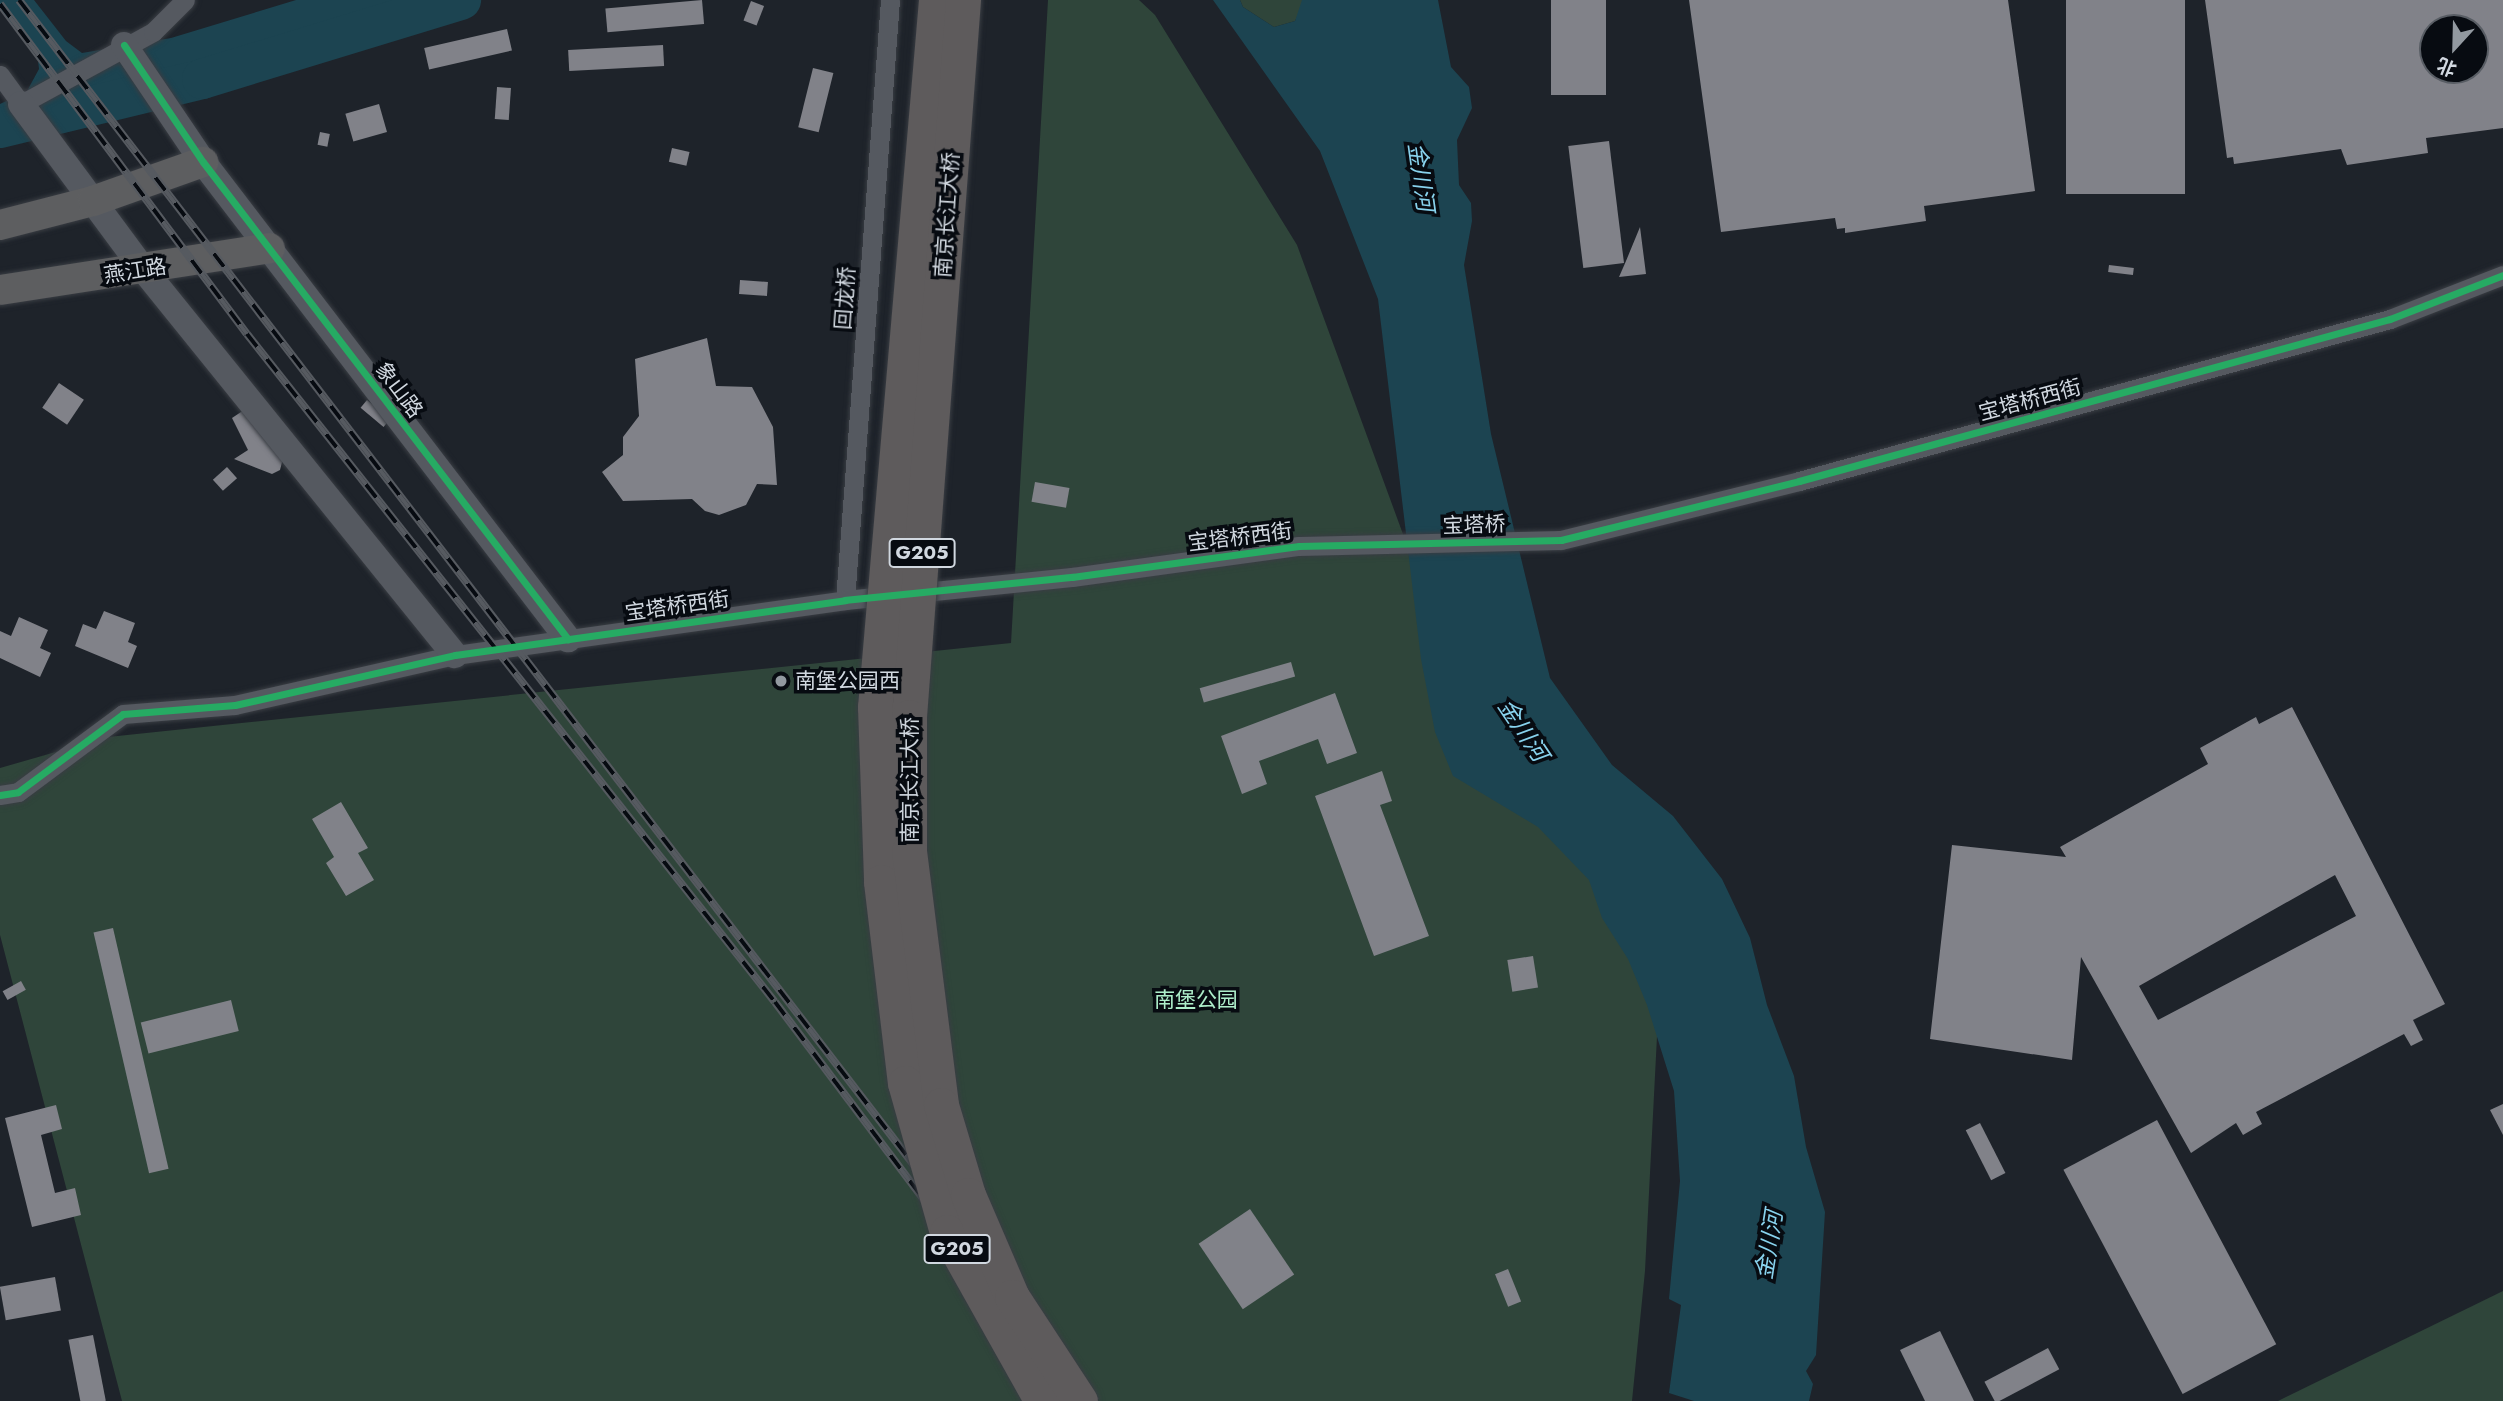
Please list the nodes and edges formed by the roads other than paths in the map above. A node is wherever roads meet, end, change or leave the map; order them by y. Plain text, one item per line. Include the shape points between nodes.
1 (185, 0) edge
2 (891, 0) edge
3 (936, 0) edge
4 (964, 0) edge
5 (124, 46) junction
6 (0, 75) edge
7 (22, 104) junction
8 (203, 161) junction
9 (88, 194) junction
10 (0, 225) edge
11 (270, 248) junction
12 (144, 270) junction
13 (2503, 275) edge
14 (0, 290) edge
15 (1561, 540) joint
16 (1388, 546) joint
17 (845, 600) junction
18 (568, 639) junction
19 (455, 655) junction
20 (0, 795) edge
21 (1042, 1401) edge
22 (1080, 1401) edge

1 - 5 street via 153,32
2 - 17 street, 回龙桥
3 - 21 highway, 南京长江大桥 / G205, bridge via 875,707 881,882 905,1083 947,1232
4 - 22 highway, 南京长江大桥 / G205, bridge via 909,716 909,851 941,1105 968,1195 1012,1297
5 - 7 street
5 - 8 street, 象山路
6 - 7 street
7 - 9 street
8 - 9 main road
8 - 11 street, 象山路
9 - 10 main road
9 - 12 street
11 - 12 main road, 燕江路
11 - 18 street, 象山路
12 - 14 main road, 燕江路
12 - 19 street
13 - 15 street, 宝塔桥西街 via 2390,319 1799,481
15 - 16 street, 宝塔桥
16 - 17 street, 宝塔桥西街 via 1299,546 1072,577
17 - 18 street, 宝塔桥西街
18 - 19 street, 宝塔桥西街
19 - 20 street, 宝塔桥西街 via 235,705 123,714 19,792

